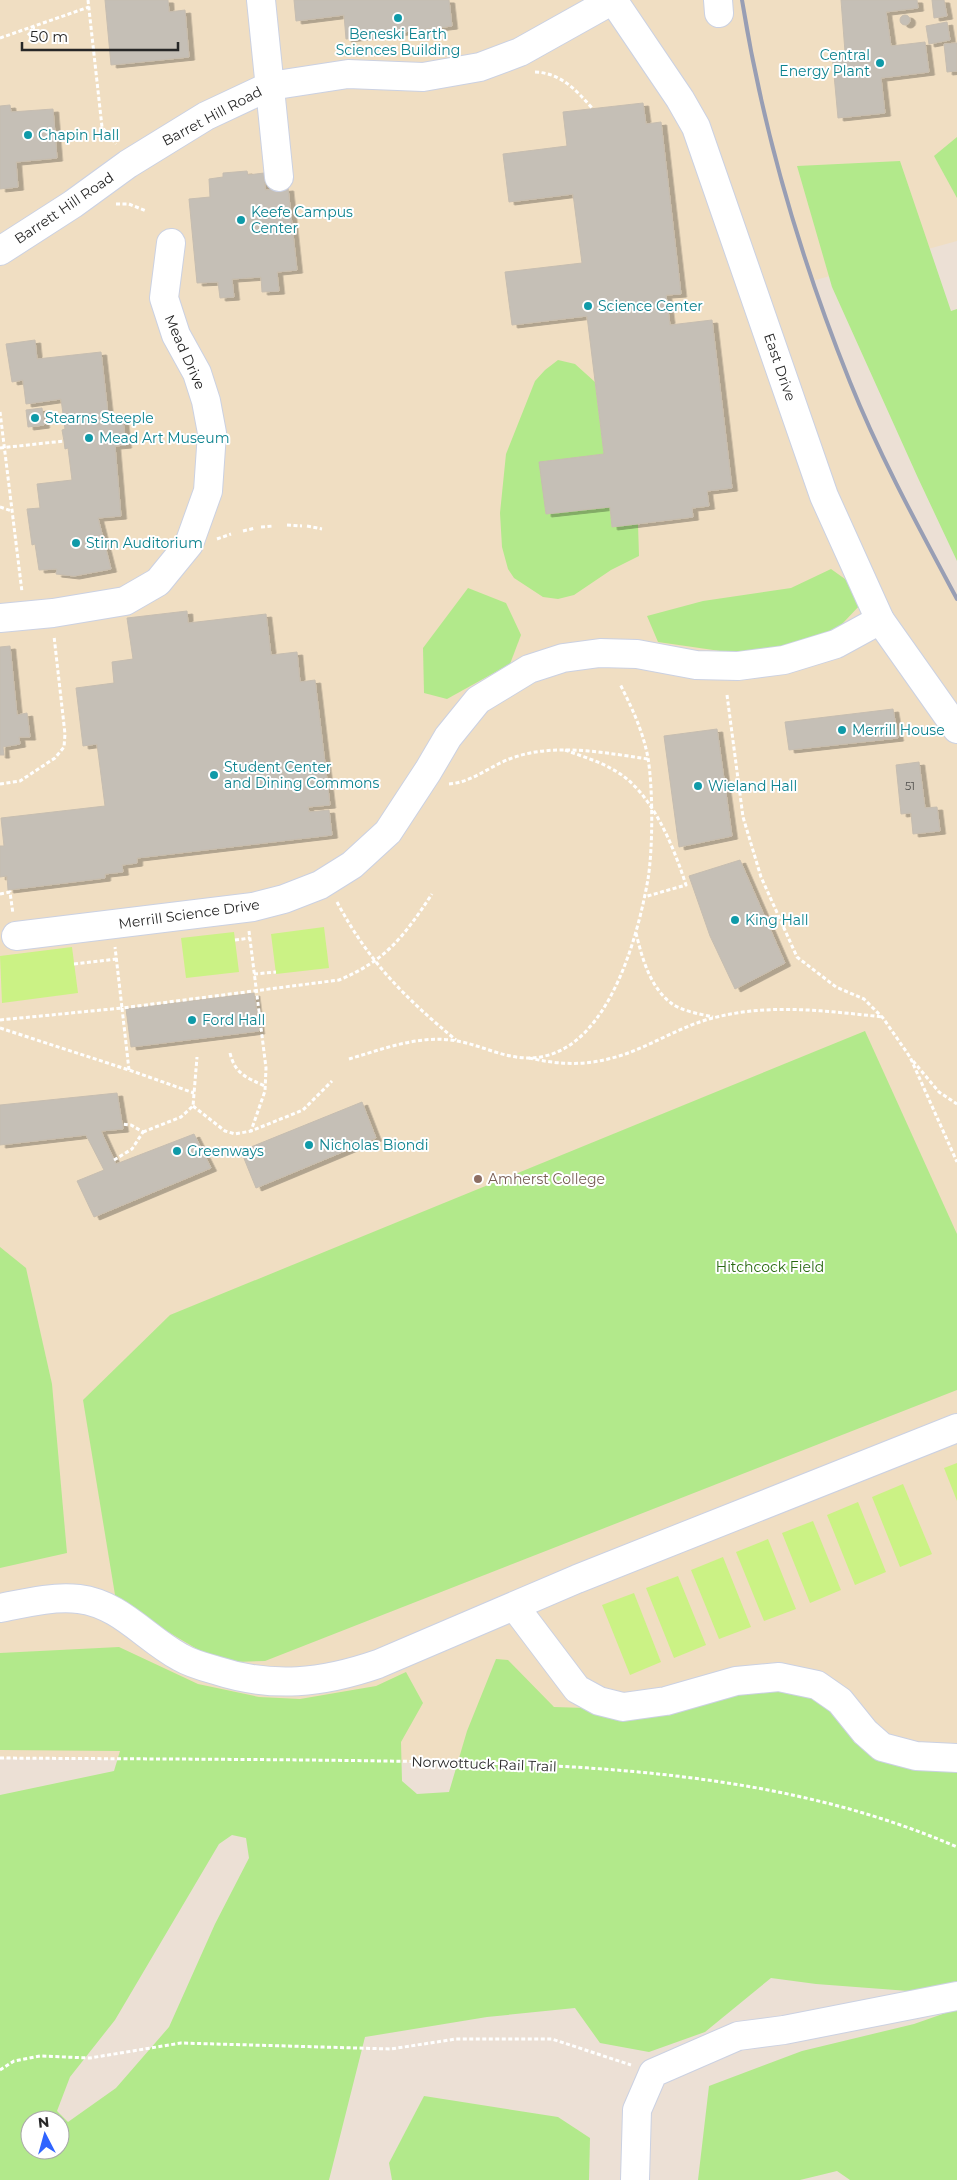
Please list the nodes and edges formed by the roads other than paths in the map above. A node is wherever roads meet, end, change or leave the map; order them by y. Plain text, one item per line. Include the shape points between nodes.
1 (261, 0) edge
2 (613, 0) edge
3 (270, 86) junction
4 (124, 157) joint
5 (279, 177) dead end
6 (171, 243) dead end
7 (0, 251) edge
8 (0, 618) edge
9 (880, 620) junction
10 (957, 729) edge
11 (16, 936) road end
12 (957, 1428) edge
13 (515, 1607) junction
14 (0, 1608) edge
15 (957, 1758) edge
16 (957, 1996) edge
17 (635, 2180) edge

1 - 3 street
2 - 3 street, Barret Hill Road via 520,52 480,67 422,77 348,74
2 - 9 street, East Drive via 696,127 824,496
3 - 4 street, Barret Hill Road
3 - 5 street
4 - 7 street, Barrett Hill Road via 73,204
6 - 8 street, Mead Drive via 164,298 176,335 197,373 212,433 208,491 189,544 158,582 125,601
9 - 10 street, East Drive
9 - 11 street, Merrill Science Drive via 836,644 784,660 738,666 696,665 637,654 600,653 563,658 529,669 478,700 448,737 388,832 352,865 320,886 253,907
12 - 13 street via 577,1579
13 - 14 street via 349,1674 309,1682 268,1682 234,1677 180,1658 107,1607 79,1599 40,1600
13 - 15 street via 577,1689 599,1701 623,1706 666,1701 736,1681 779,1677 817,1686 840,1701 864,1732 882,1747 916,1756
16 - 17 street via 738,2036 653,2072 637,2110

